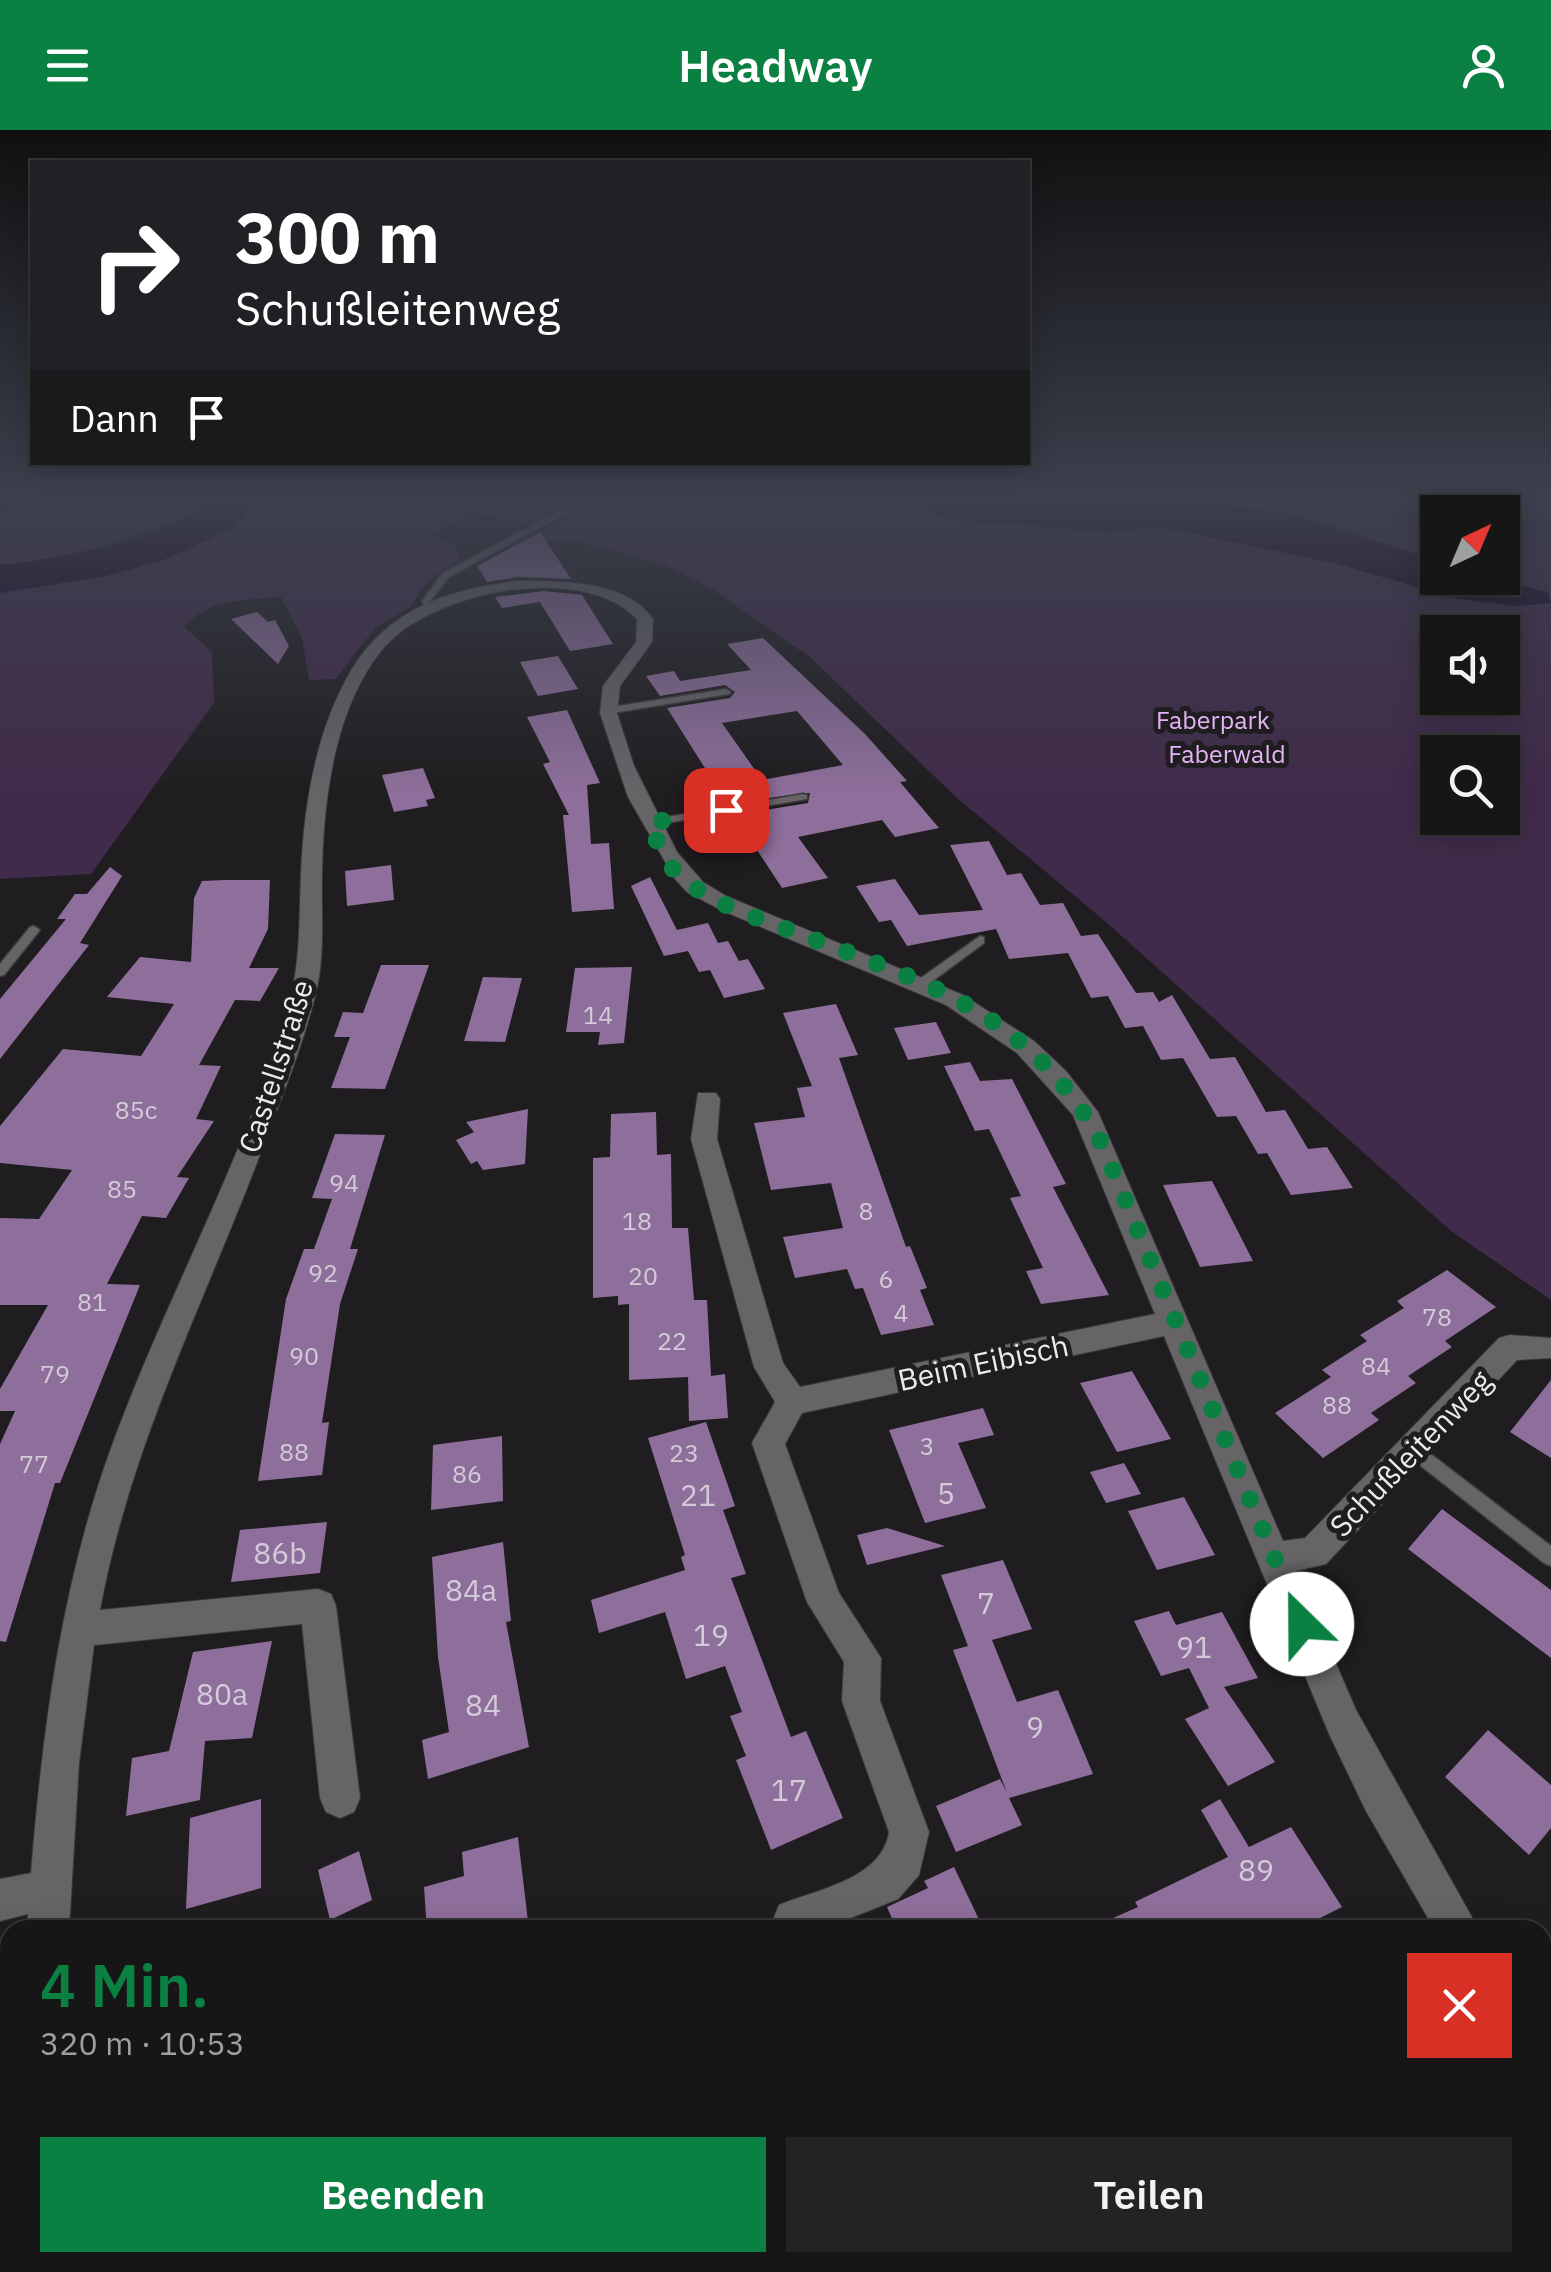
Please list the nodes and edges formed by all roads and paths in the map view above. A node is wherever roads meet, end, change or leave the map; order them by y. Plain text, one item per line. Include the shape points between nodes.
1 (431, 594) edge
2 (472, 594) edge
3 (604, 594) edge
4 (430, 608) junction
5 (726, 692) dead end
6 (606, 711) junction
7 (803, 797) dead end
8 (649, 823) junction
9 (34, 930) dead end
10 (980, 940) dead end
11 (0, 972) edge
12 (922, 983) junction
13 (707, 1099) dead end
14 (1174, 1322) junction
15 (1544, 1348) dead end
16 (792, 1402) junction
17 (1413, 1450) junction
18 (1274, 1558) junction
19 (1551, 1558) edge
20 (77, 1629) junction
21 (340, 1798) dead end
22 (0, 1900) edge
23 (49, 1910) edge
24 (794, 1920) dead end
25 (1452, 1920) edge

1 - 4 lane, Castellstraße
2 - 4 street
3 - 6 street via 624,601 649,630 609,687
4 - 20 street, Castellstraße via 373,650 338,723 316,816 306,982 261,1119 114,1489
5 - 6 lane
6 - 8 street
7 - 8 lane
8 - 12 street via 672,868 694,886
9 - 11 lane
10 - 12 lane
12 - 14 street via 1003,1026 1064,1081 1102,1144
13 - 16 street via 704,1139 770,1367
14 - 16 street, Beim Eibisch
14 - 18 street
15 - 17 street, Schußleitenweg via 1510,1347
16 - 24 street via 768,1443 825,1602 863,1658 861,1701 909,1832 905,1861 883,1884
17 - 18 street, Schußleitenweg via 1314,1553
17 - 19 lane
18 - 25 street via 1372,1782
20 - 21 street via 318,1606
20 - 23 street, Castellstraße via 60,1734
22 - 23 street

